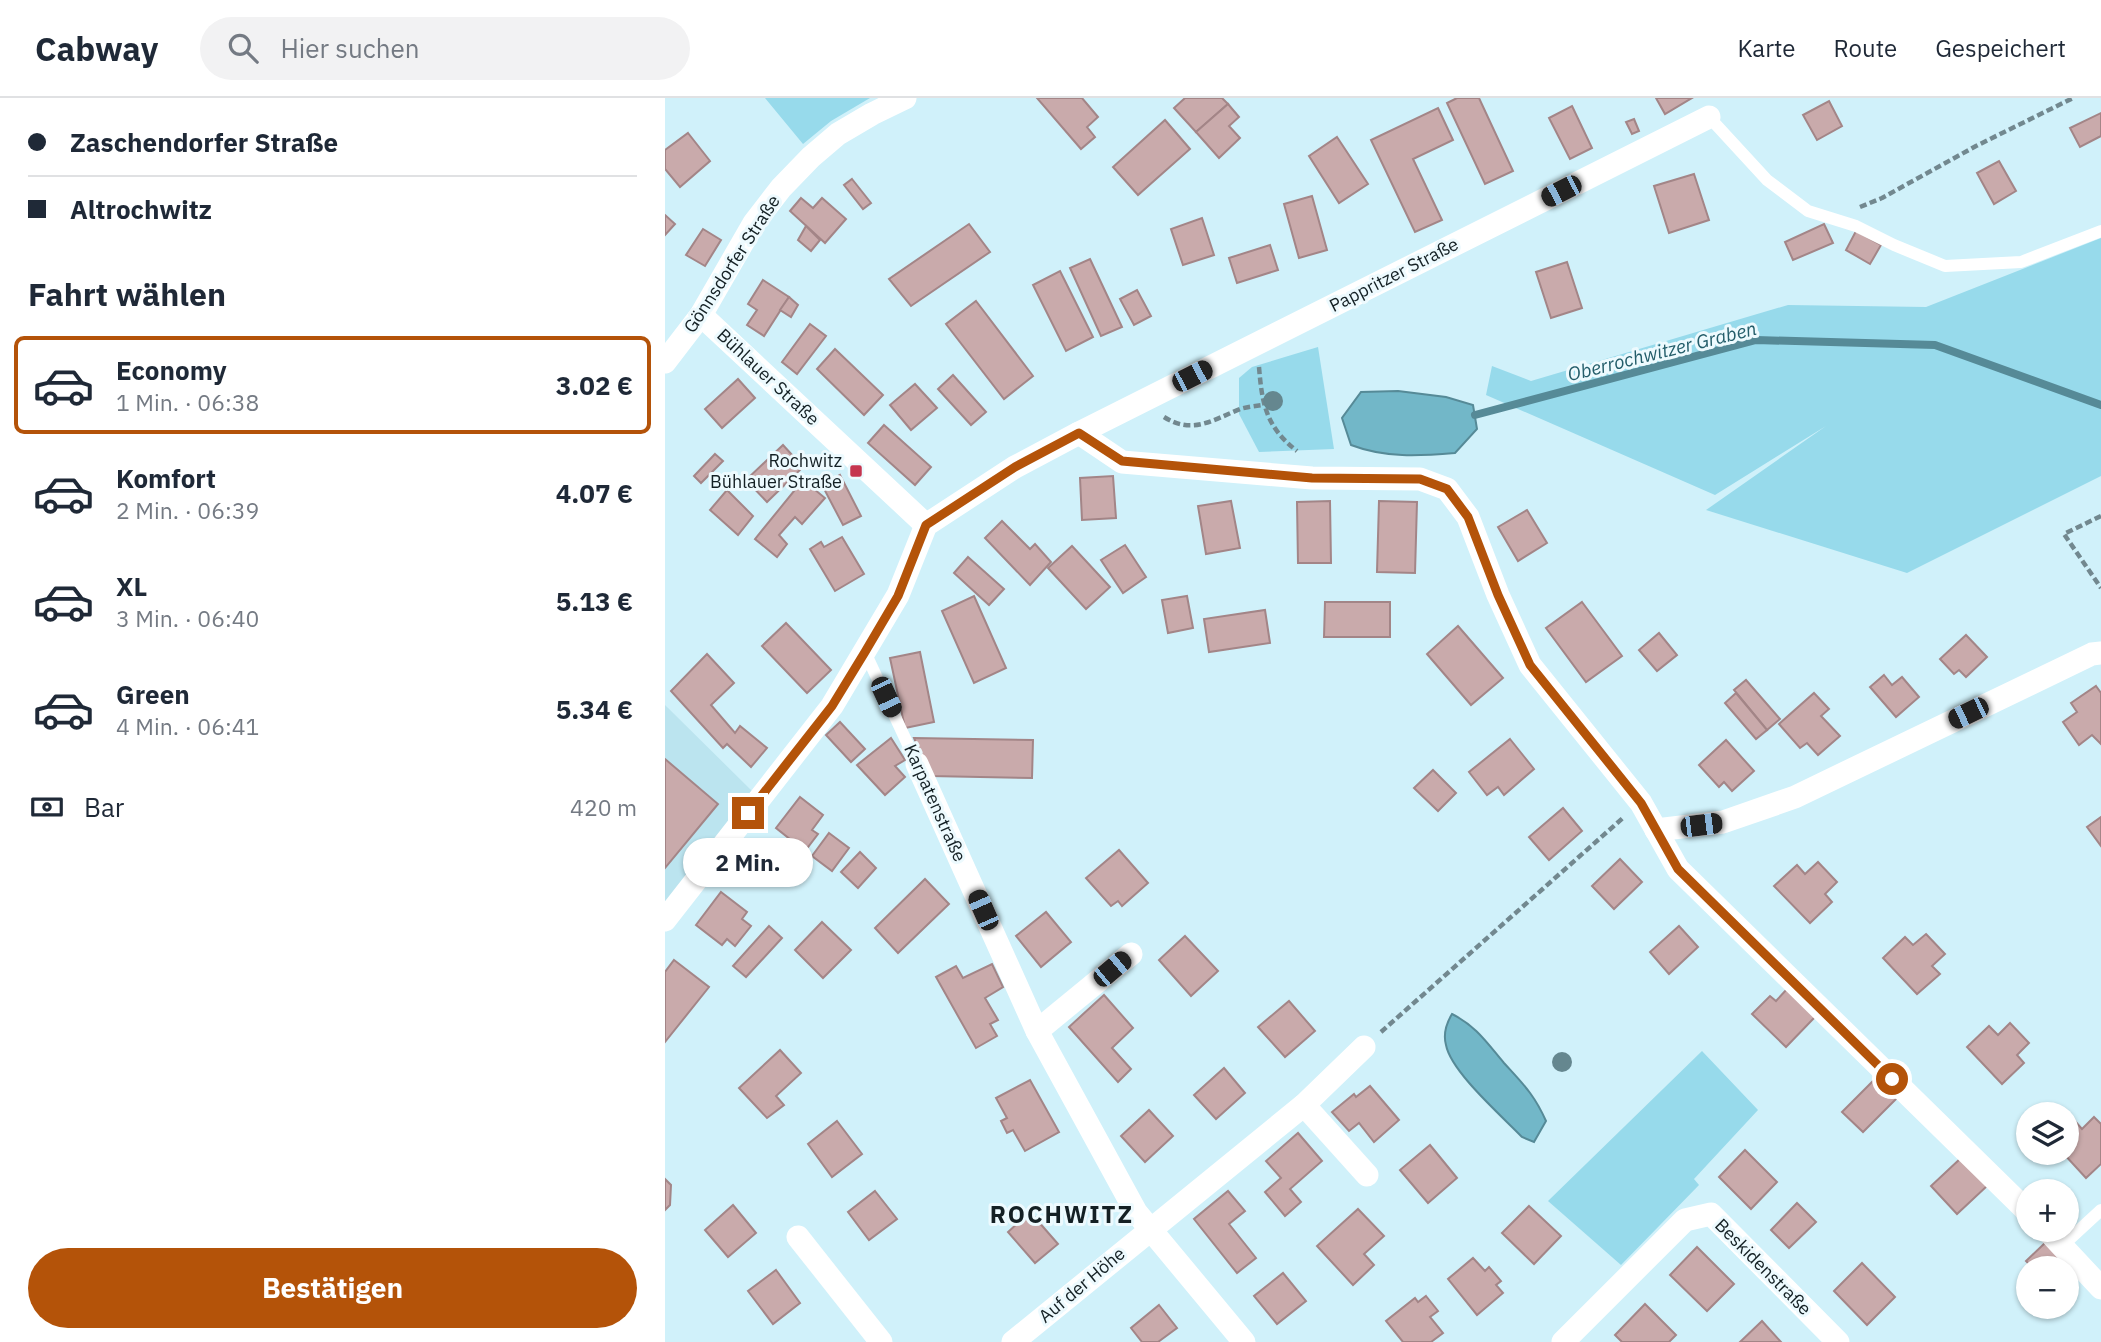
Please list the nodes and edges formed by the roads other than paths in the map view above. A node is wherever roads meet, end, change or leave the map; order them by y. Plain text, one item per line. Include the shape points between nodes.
1 (905, 98) edge
2 (1709, 117) joint
3 (2101, 231) edge
4 (701, 315) junction
5 (665, 362) edge
6 (1079, 433) junction
7 (926, 525) junction
8 (865, 652) junction
9 (2101, 653) edge
10 (917, 764) joint
11 (1656, 830) junction
12 (665, 920) edge
13 (1131, 954) dead end
14 (1037, 1031) junction
15 (1364, 1047) road end
16 (1304, 1105) junction
17 (1367, 1175) dead end
18 (2016, 1200) edge
19 (2101, 1210) edge
20 (2079, 1223) edge
21 (1150, 1229) junction
22 (798, 1237) dead end
23 (2058, 1242) edge
24 (2101, 1288) edge
25 (881, 1342) edge
26 (1013, 1342) edge
27 (1244, 1342) edge
28 (1563, 1342) edge
29 (1838, 1342) edge

1 - 4 street, Gönnsdorfer Straße via 838,134 788,180 754,223
2 - 3 lane via 1767,180 1808,211 1856,226 1945,266 2021,262
2 - 6 street, Pappritzer Straße
4 - 5 street, Gönnsdorfer Straße
4 - 7 street, Bühlauer Straße
6 - 7 street, Pappritzer Straße via 1015,467
6 - 11 street via 1122,461 1312,478 1420,479 1447,489 1468,517 1530,665 1641,803
7 - 8 street via 898,596
8 - 10 lane, Karpatenstraße
8 - 12 street via 832,706
9 - 11 street via 1795,797 1723,822
10 - 14 street, Karpatenstraße
11 - 18 street via 1678,869
13 - 14 street
14 - 21 street, Karpatenstraße via 1136,1212
15 - 16 street
16 - 17 street
16 - 21 street
19 - 20 lane
21 - 26 street, Auf der Höhe
21 - 27 street, Karpatenstraße
22 - 25 street
23 - 24 street
28 - 29 street, Beskidenstraße via 1685,1220 1711,1214

